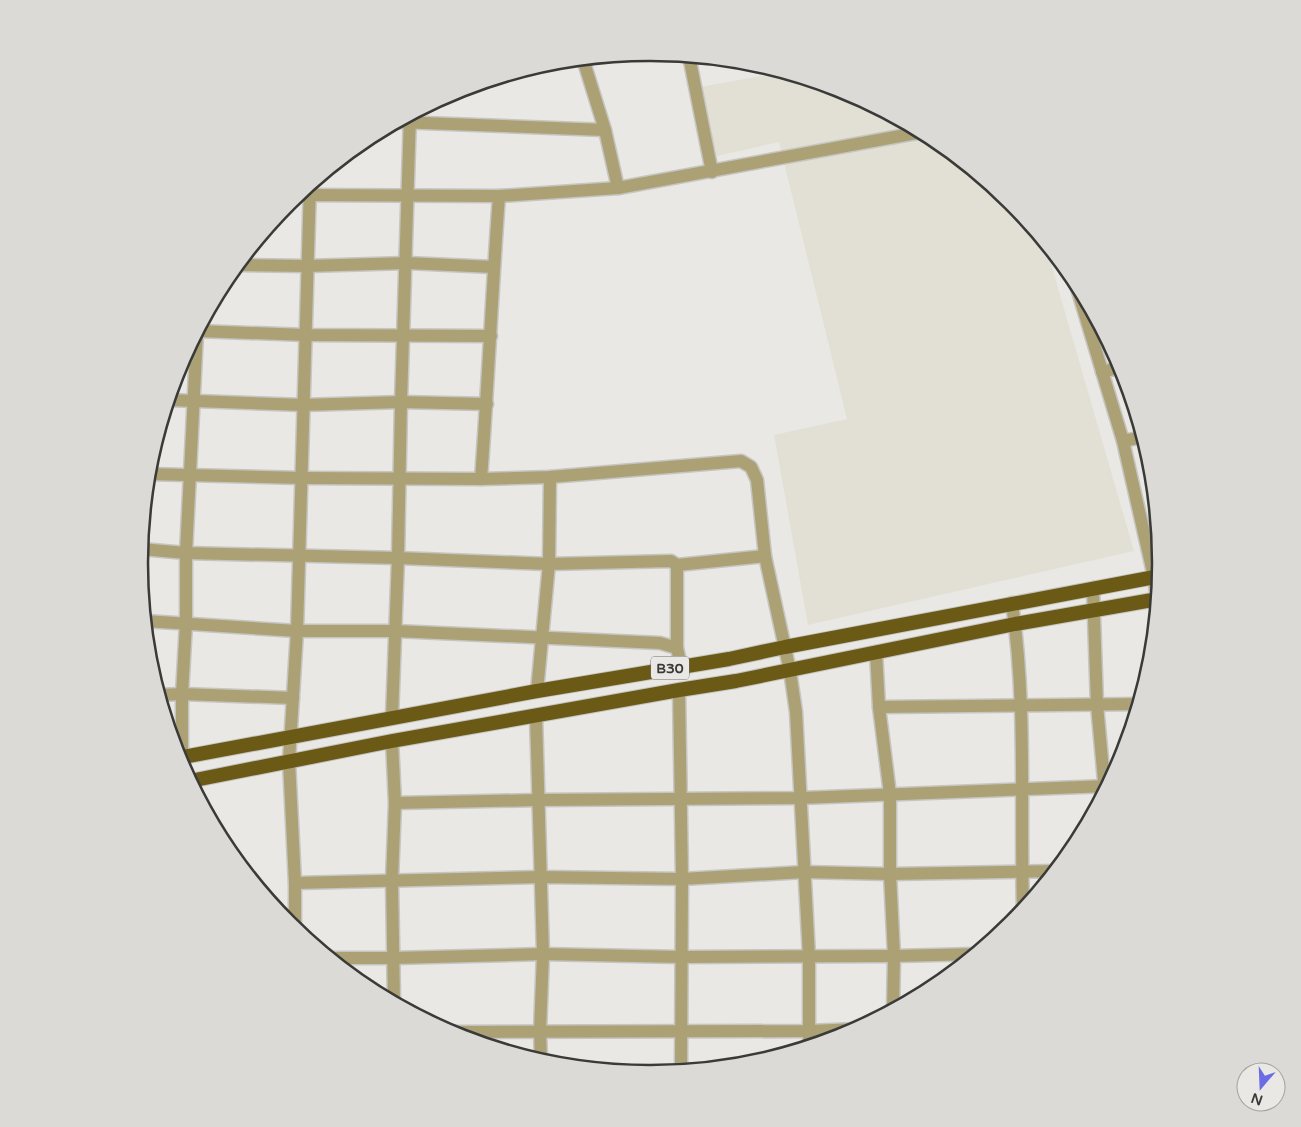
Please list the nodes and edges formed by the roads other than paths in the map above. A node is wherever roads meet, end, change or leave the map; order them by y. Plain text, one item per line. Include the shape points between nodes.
1 (691, 63) edge
2 (585, 66) edge
3 (415, 120) edge
4 (406, 125) edge
5 (605, 130) junction
6 (911, 134) edge
7 (712, 172) junction
8 (618, 188) junction
9 (312, 192) edge
10 (499, 196) junction
11 (408, 197) junction
12 (306, 198) edge
13 (407, 263) junction
14 (247, 265) edge
15 (307, 266) junction
16 (494, 267) junction
17 (1083, 309) edge
18 (205, 332) edge
19 (403, 334) junction
20 (306, 335) junction
21 (491, 336) junction
22 (197, 347) edge
23 (1114, 369) edge
24 (1102, 372) junction
25 (176, 400) edge
26 (194, 401) junction
27 (401, 402) junction
28 (487, 404) junction
29 (302, 405) junction
30 (1137, 438) edge
31 (1123, 441) junction
32 (157, 474) edge
33 (189, 475) junction
34 (550, 477) junction
35 (302, 478) junction
36 (400, 478) junction
37 (481, 479) junction
38 (148, 550) edge
39 (186, 553) junction
40 (299, 555) junction
41 (765, 556) junction
42 (398, 558) junction
43 (1153, 560) edge
44 (549, 564) junction
45 (677, 565) junction
46 (1153, 577) edge
47 (1093, 588) junction
48 (1152, 600) edge
49 (1012, 603) junction
50 (1094, 611) junction
51 (152, 621) edge
52 (186, 623) junction
53 (1015, 624) junction
54 (297, 631) junction
55 (395, 631) junction
56 (847, 635) junction
57 (543, 637) junction
58 (785, 647) junction
59 (677, 648) junction
60 (876, 652) junction
61 (851, 657) junction
62 (681, 666) junction
63 (790, 671) junction
64 (680, 690) junction
65 (538, 691) junction
66 (182, 694) junction
67 (166, 695) edge
68 (293, 698) junction
69 (1133, 704) edge
70 (1097, 705) junction
71 (1022, 706) junction
72 (879, 708) junction
73 (536, 716) junction
74 (392, 718) junction
75 (291, 738) junction
76 (392, 741) junction
77 (181, 743) edge
78 (188, 760) edge
79 (289, 761) junction
80 (1105, 778) edge
81 (197, 780) edge
82 (1100, 788) edge
83 (1023, 789) junction
84 (890, 794) junction
85 (801, 798) junction
86 (538, 800) junction
87 (680, 800) junction
88 (395, 803) junction
89 (1047, 871) edge
90 (804, 872) junction
91 (1022, 872) junction
92 (890, 874) junction
93 (541, 877) junction
94 (682, 879) junction
95 (392, 880) junction
96 (295, 883) junction
97 (1023, 901) edge
98 (295, 919) edge
99 (543, 954) junction
100 (966, 954) edge
101 (809, 956) junction
102 (894, 956) junction
103 (680, 957) junction
104 (340, 958) edge
105 (393, 958) junction
106 (394, 995) edge
107 (893, 1003) edge
108 (838, 1030) edge
109 (540, 1031) junction
110 (681, 1031) junction
111 (809, 1031) junction
112 (469, 1032) edge
113 (809, 1040) edge
114 (541, 1053) edge
115 (681, 1065) edge

1 - 7 street
2 - 5 street
3 - 5 street
4 - 11 street
5 - 8 street
6 - 7 street
7 - 8 street
8 - 10 street
9 - 11 street
10 - 11 street
10 - 16 street
11 - 13 street
12 - 15 street
13 - 15 street
13 - 16 street
13 - 19 street
14 - 15 street
15 - 20 street
16 - 21 street
17 - 24 street
18 - 20 street
19 - 20 street
19 - 21 street
19 - 27 street
20 - 29 street
21 - 28 street
22 - 26 street
23 - 24 street
24 - 31 street
25 - 26 street
26 - 29 street
26 - 33 street
27 - 28 street
27 - 29 street
27 - 36 street
28 - 37 street
29 - 35 street
30 - 31 street
31 - 43 street
32 - 33 street
33 - 35 street
33 - 39 street
34 - 37 street
34 - 41 street via 741,461 751,467 757,480
34 - 44 street
35 - 36 street
35 - 40 street
36 - 37 street
36 - 42 street
38 - 39 street
39 - 40 street
39 - 52 street
40 - 42 street
40 - 54 street
41 - 45 street
41 - 58 street
42 - 44 street
42 - 55 street
44 - 45 street via 671,561
44 - 57 street
45 - 59 street
46 - 47 highway, B30
47 - 49 highway, B30
47 - 50 street
48 - 50 highway, B30
49 - 53 street
49 - 56 highway, B30
50 - 53 highway, B30
50 - 70 street
51 - 52 street
52 - 54 street
52 - 66 street
53 - 60 highway, B30
53 - 71 street
54 - 55 street
54 - 68 street
55 - 57 street
55 - 74 street
56 - 58 highway, B30
56 - 61 highway
57 - 59 street via 660,643
57 - 65 street
58 - 62 highway, B30
58 - 63 street
59 - 62 street
60 - 61 highway, B30
60 - 72 street
61 - 63 highway, B30
62 - 65 highway, B30
63 - 64 highway, B30
63 - 85 street
64 - 73 highway, B30
64 - 87 street
65 - 74 highway, B30
66 - 67 street
66 - 68 street
66 - 77 street
68 - 75 street
69 - 70 street
70 - 71 street
70 - 80 street
71 - 72 street
71 - 83 street
72 - 84 street
73 - 76 highway, B30
73 - 86 street
74 - 75 highway, B30
75 - 78 highway, B30
75 - 79 street
76 - 79 highway, B30
76 - 88 street
79 - 81 highway, B30
79 - 96 street
82 - 83 street
83 - 84 street
83 - 91 street
84 - 85 street
84 - 92 street
85 - 87 street
85 - 90 street
86 - 87 street
86 - 88 street
86 - 93 street
87 - 94 street
88 - 95 street
89 - 91 street
90 - 92 street
90 - 94 street
90 - 101 street
91 - 92 street
91 - 97 street
92 - 102 street
93 - 94 street
93 - 95 street
93 - 99 street
94 - 103 street
95 - 96 street
95 - 105 street
96 - 98 street
99 - 103 street
99 - 105 street
99 - 109 street
100 - 102 street
101 - 102 street
101 - 103 street
101 - 111 street
102 - 107 street
103 - 110 street
104 - 105 street
105 - 106 street
108 - 111 street
109 - 110 street
109 - 112 street
109 - 114 street
110 - 111 street
110 - 115 street
111 - 113 street

